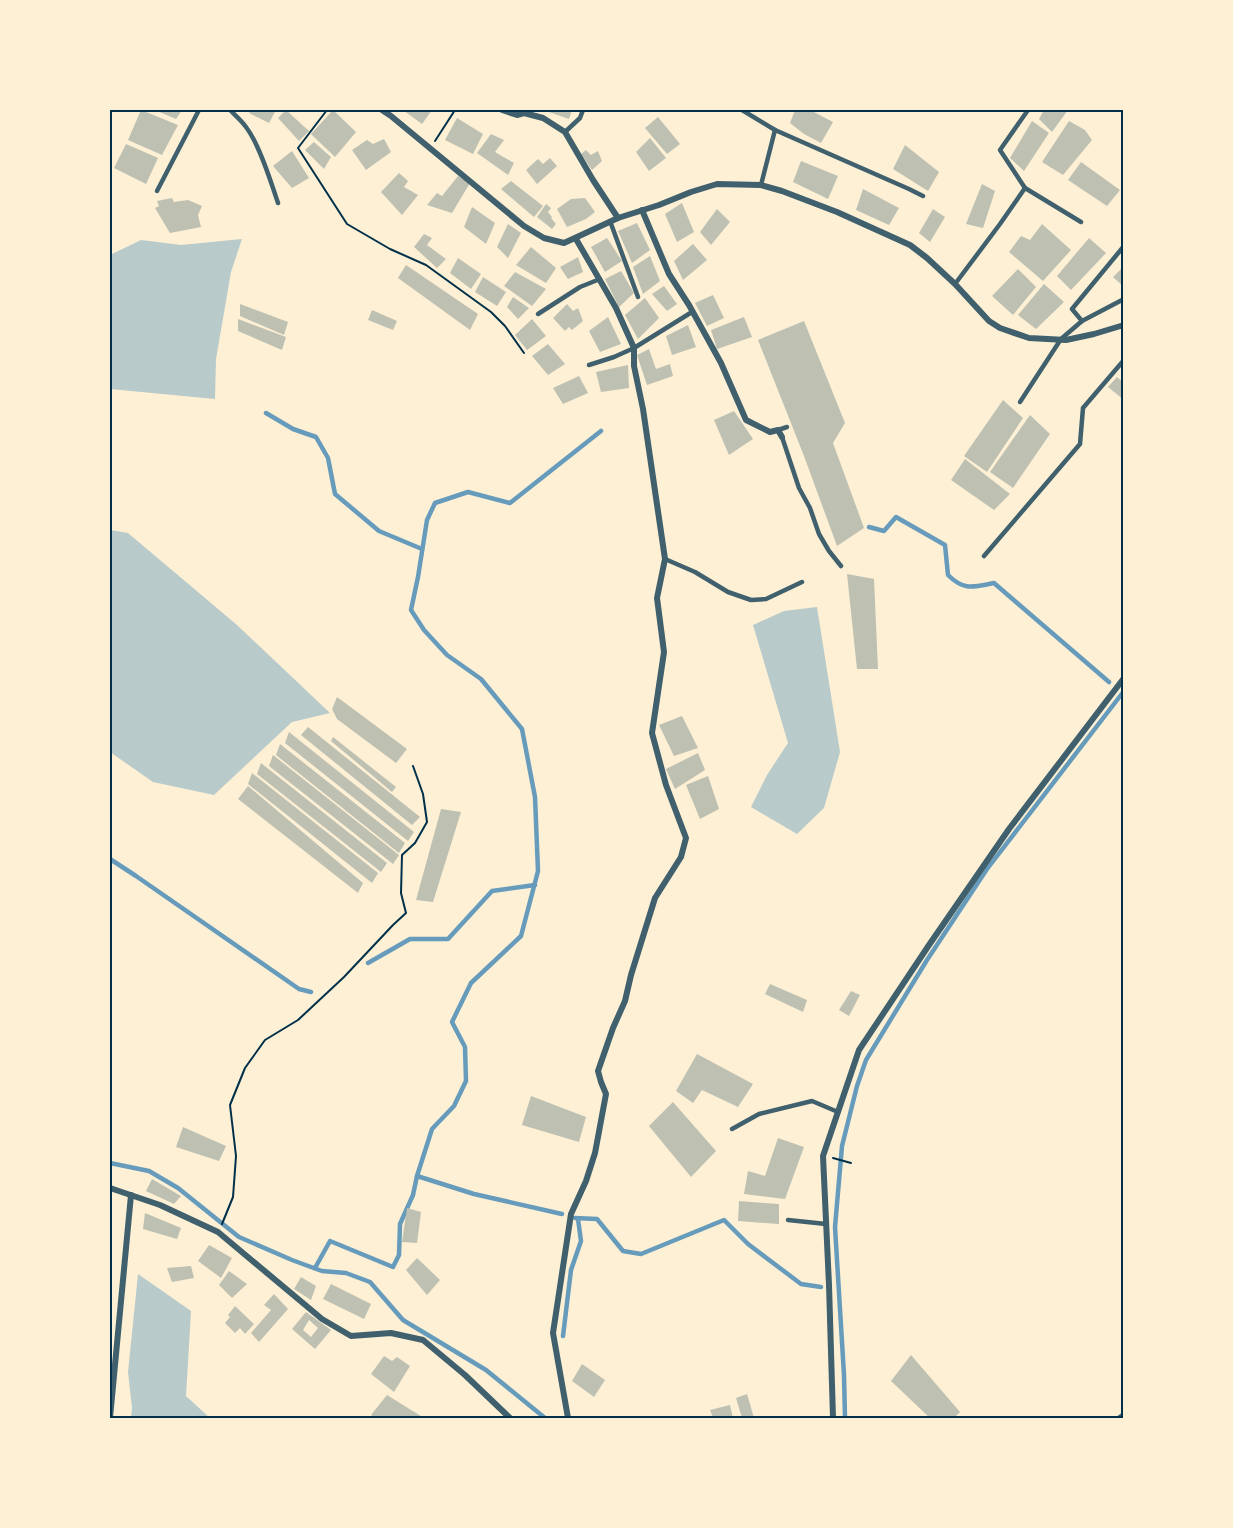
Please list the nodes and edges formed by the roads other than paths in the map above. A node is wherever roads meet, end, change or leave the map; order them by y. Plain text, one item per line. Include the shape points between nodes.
1 (199, 110) edge
2 (230, 110) edge
3 (382, 110) edge
4 (502, 110) edge
5 (583, 110) edge
6 (742, 110) edge
7 (1028, 110) edge
8 (523, 111) edge
9 (775, 130) junction
10 (565, 132) junction
11 (761, 185) junction
12 (1025, 188) junction
13 (157, 191) dead end
14 (923, 196) dead end
15 (278, 203) dead end
16 (642, 210) junction
17 (618, 218) junction
18 (610, 221) junction
19 (1081, 222) dead end
20 (576, 239) junction
21 (1124, 246) edge
22 (600, 279) junction
23 (955, 284) junction
24 (638, 297) dead end
25 (1124, 299) edge
26 (692, 312) junction
27 (538, 314) dead end
28 (1082, 321) junction
29 (1124, 325) edge
30 (1061, 339) junction
31 (634, 348) junction
32 (1124, 360) edge
33 (589, 365) dead end
34 (1020, 402) dead end
35 (787, 427) dead end
36 (778, 430) junction
37 (782, 437) joint
38 (984, 556) dead end
39 (665, 559) junction
40 (841, 566) dead end
41 (802, 582) dead end
42 (1124, 678) edge
43 (838, 1112) junction
44 (732, 1129) dead end
45 (110, 1188) edge
46 (131, 1195) junction
47 (788, 1220) dead end
48 (826, 1224) junction
49 (112, 1358) edge
50 (1124, 1415) edge
51 (110, 1419) edge
52 (510, 1419) edge
53 (568, 1419) edge
54 (833, 1419) edge
55 (1120, 1419) edge

1 - 13 lane
2 - 15 lane via 252,136
3 - 20 street via 525,226 544,238 564,243
4 - 8 street via 518,115
5 - 10 lane
6 - 9 lane
7 - 12 lane via 1000,150
8 - 10 street
9 - 11 lane
9 - 14 lane
10 - 17 street
11 - 16 street via 717,184
11 - 23 street via 837,212 910,245
12 - 19 lane
12 - 23 lane
16 - 17 street
16 - 26 street via 669,274
17 - 18 street
18 - 20 street
18 - 24 lane
20 - 22 street
21 - 28 lane via 1072,309
22 - 27 lane
22 - 31 street
23 - 30 street via 1000,328 1029,338
25 - 28 lane
26 - 31 lane
26 - 36 street via 721,363 746,420 770,432
28 - 30 lane
29 - 30 street
30 - 34 lane
31 - 33 lane
31 - 39 street
32 - 38 lane via 1083,408 1080,444
35 - 36 lane
36 - 37 street
37 - 40 lane via 819,534
39 - 41 lane via 751,600 766,599
39 - 53 street via 657,598 664,652 652,733 686,838 681,857 655,898 625,1001 598,1071 606,1094 595,1153 571,1214 553,1333
42 - 43 street via 1008,829 859,1050
43 - 44 lane via 812,1101 759,1114
43 - 48 street via 823,1156
45 - 46 street
46 - 49 street
46 - 52 street via 218,1232 322,1319 351,1336 391,1333 423,1341
47 - 48 lane
48 - 54 street
49 - 51 street
50 - 55 street

